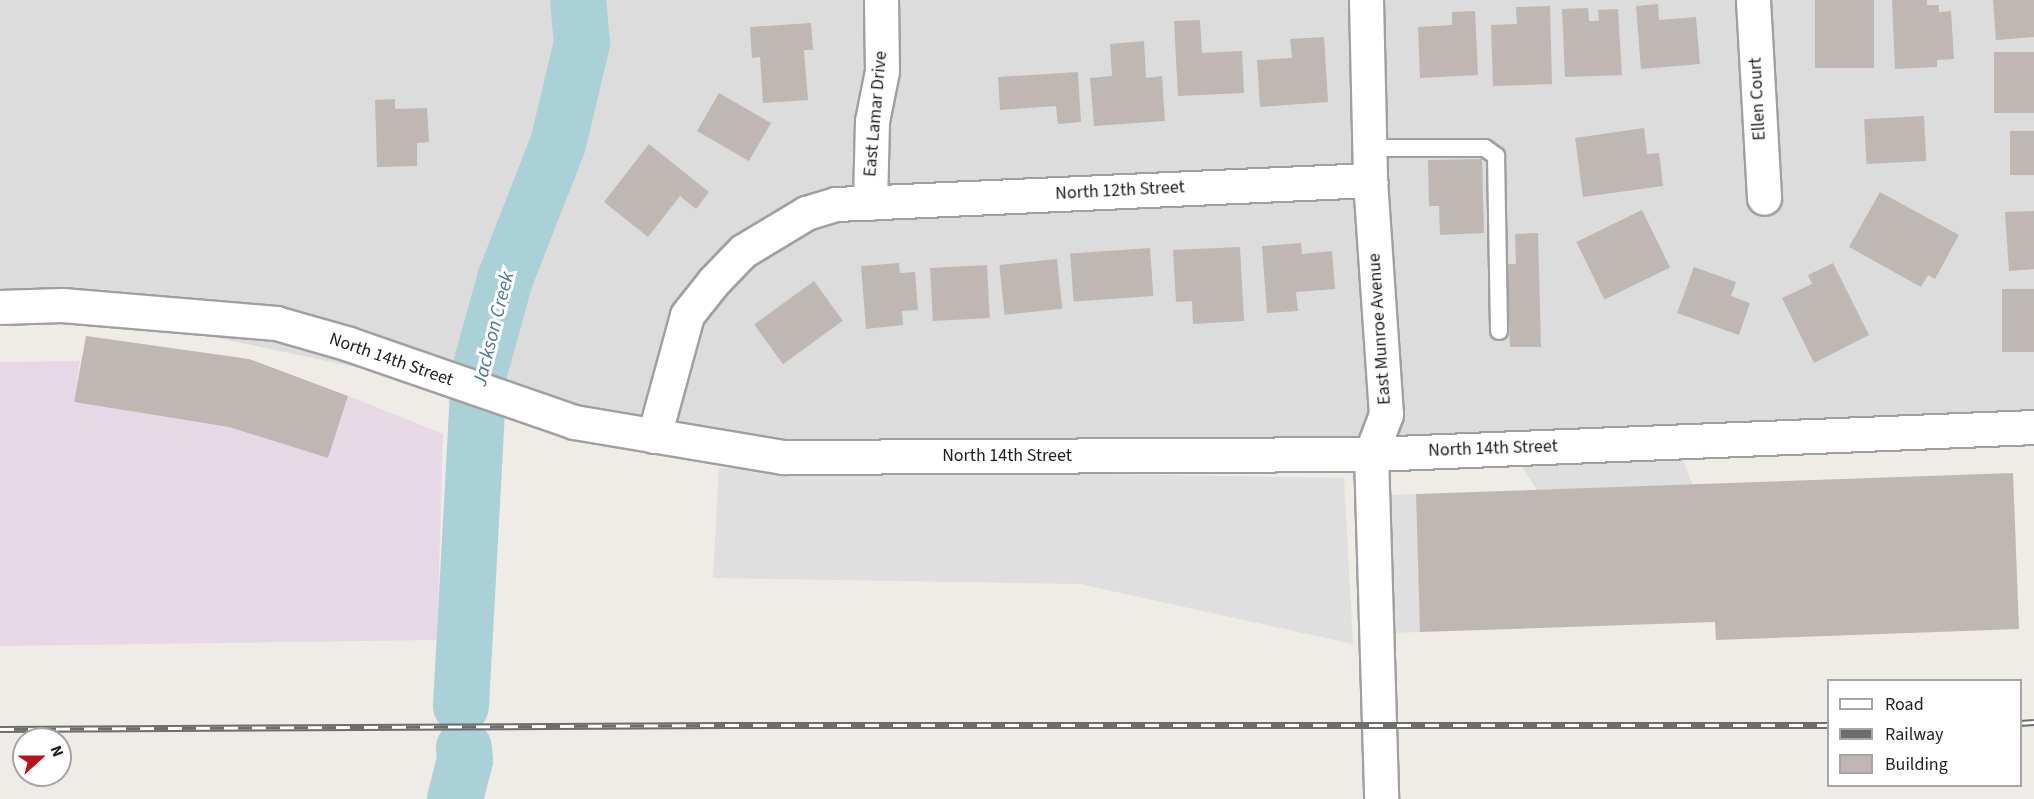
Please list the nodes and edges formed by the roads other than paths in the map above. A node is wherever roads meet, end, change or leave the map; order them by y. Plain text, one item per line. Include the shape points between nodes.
1 (881, 0) edge
2 (1366, 0) edge
3 (1752, 0) edge
4 (1369, 148) junction
5 (1370, 180) junction
6 (1764, 198) dead end
7 (870, 203) junction
8 (0, 307) edge
9 (1499, 331) dead end
10 (2034, 427) edge
11 (654, 436) junction
12 (1371, 454) junction
13 (1381, 799) edge

1 - 7 street, East Lamar Drive via 882,71 872,121
2 - 4 street, East Munroe Avenue
3 - 6 street, Ellen Court
4 - 5 street, East Munroe Avenue
4 - 9 lane via 1485,148 1496,156
5 - 7 street, North 12th Street
5 - 12 street, East Munroe Avenue via 1386,414
7 - 11 street, East Lamar Drive via 836,204 806,213 743,251 714,281 687,315
8 - 11 street, North 14th Street via 62,305 276,323 349,344 574,422
10 - 12 street, North 14th Street
11 - 12 street, North 14th Street via 783,457
12 - 13 street, East Munroe Avenue

